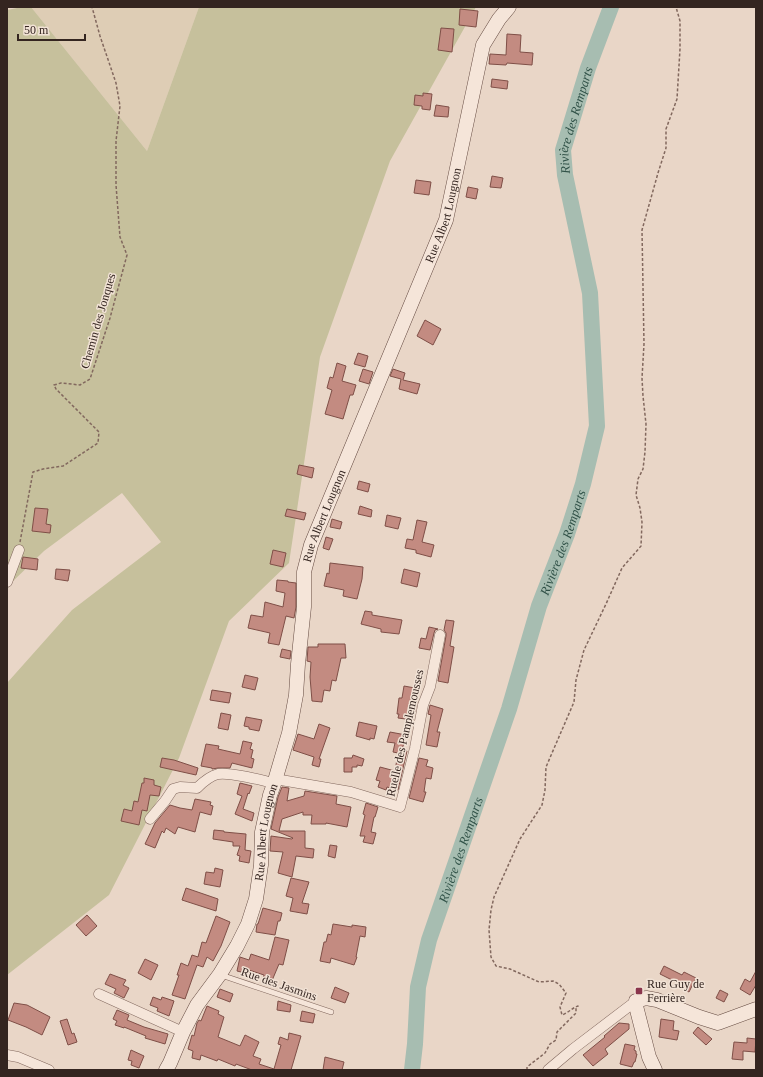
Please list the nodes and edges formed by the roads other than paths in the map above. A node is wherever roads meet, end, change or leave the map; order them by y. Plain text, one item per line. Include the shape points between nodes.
1 (509, 7) edge
2 (19, 550) road end
3 (7, 582) edge
4 (440, 635) dead end
5 (275, 782) junction
6 (150, 818) dead end
7 (220, 974) junction
8 (99, 994) dead end
9 (636, 1001) junction
10 (756, 1009) edge
11 (331, 1012) dead end
12 (182, 1032) junction
13 (7, 1055) edge
14 (49, 1070) edge
15 (166, 1070) edge
16 (548, 1070) edge
17 (655, 1070) edge

1 - 5 street, Rue Albert Lougnon via 483,45 446,220 311,545 304,572 304,607 296,695 289,733
2 - 3 street
4 - 5 street, Ruelle des Pamplemousses via 430,687 400,807 351,792
5 - 6 street via 217,774 197,788 173,789
5 - 7 street, Rue Albert Lougnon via 262,832 256,899 248,924
7 - 11 lane, Rue des Jasmins
7 - 12 street, Rue Albert Lougnon via 197,1005
8 - 12 street
9 - 10 street via 646,998 657,1000 718,1022
9 - 16 street
9 - 17 street via 649,1057
12 - 15 street, Rue Albert Lougnon
13 - 14 street

